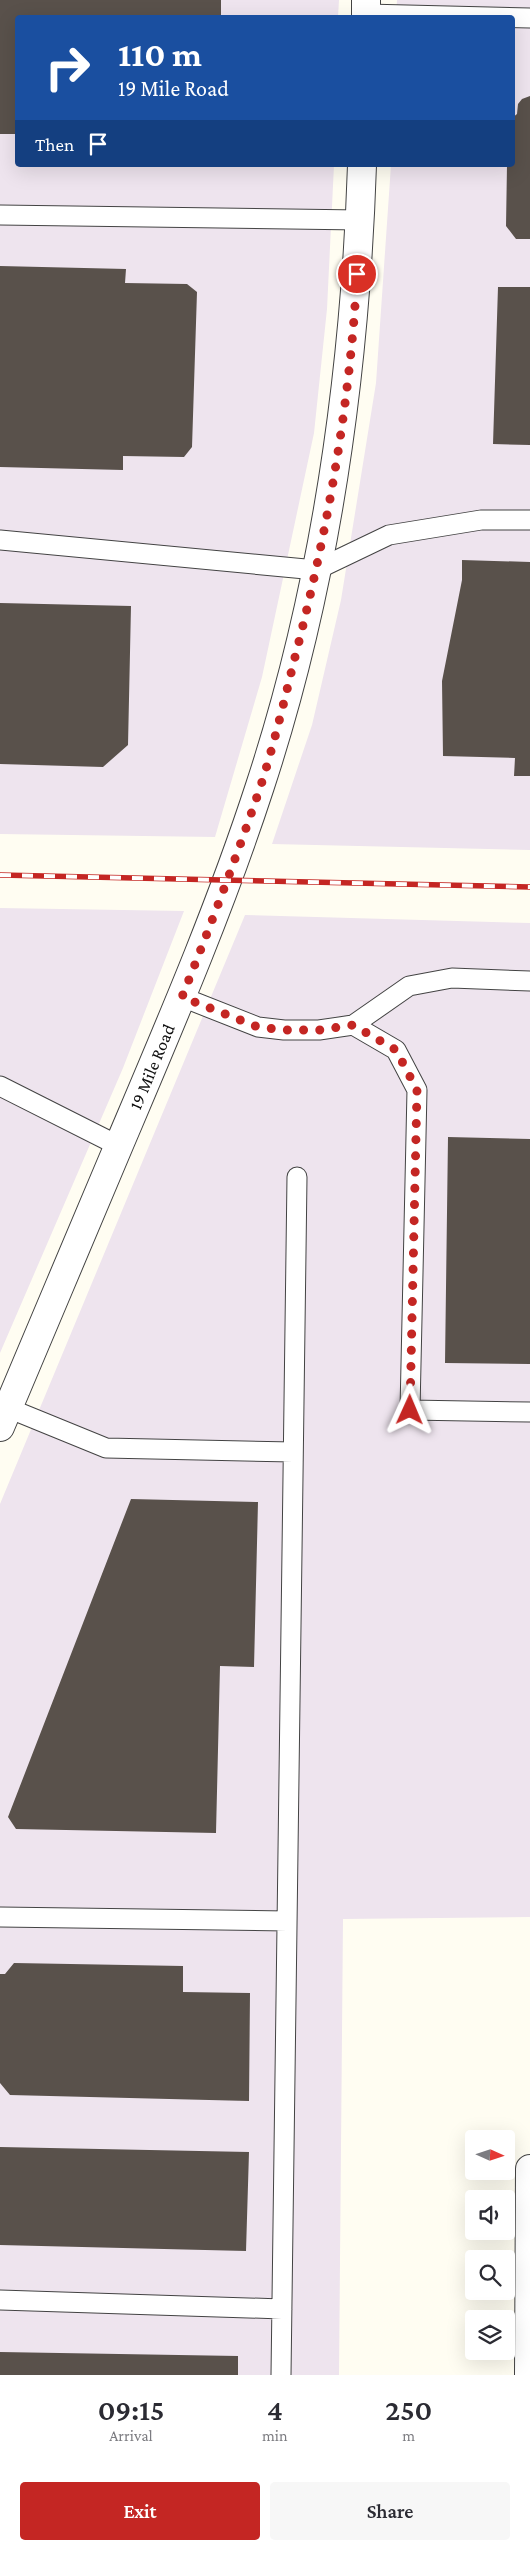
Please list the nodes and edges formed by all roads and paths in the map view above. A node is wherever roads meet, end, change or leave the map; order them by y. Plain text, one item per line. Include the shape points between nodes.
1 (366, 10) edge
2 (468, 15) edge
3 (515, 17) edge
4 (530, 18) edge
5 (362, 167) edge
6 (0, 215) edge
7 (360, 220) junction
8 (530, 520) edge
9 (0, 540) edge
10 (316, 570) junction
11 (530, 981) edge
12 (182, 997) junction
13 (353, 1025) junction
14 (0, 1086) edge
15 (119, 1146) junction
16 (297, 1177) dead end
17 (530, 1412) edge
18 (4, 1417) edge
19 (293, 1452) junction
20 (0, 1917) edge
21 (287, 1921) junction
22 (530, 2169) edge
23 (0, 2300) edge
24 (282, 2309) junction
25 (281, 2375) edge
26 (530, 2375) edge

1 - 2 lane
3 - 4 lane
5 - 7 street, 19 Mile Road
6 - 7 lane
7 - 10 street, 19 Mile Road via 349,370 331,496
8 - 10 lane via 481,520 389,535
9 - 10 lane
10 - 12 street, 19 Mile Road via 261,783 228,880
11 - 13 lane via 452,978 409,986
12 - 13 lane via 258,1027 320,1030
12 - 15 street, 19 Mile Road
13 - 17 lane via 396,1050 417,1090 410,1410
14 - 15 lane
15 - 18 street, 19 Mile Road
16 - 19 lane
18 - 19 lane via 106,1448
19 - 21 lane
20 - 21 lane
21 - 24 lane
22 - 26 street
23 - 24 lane
24 - 25 lane

